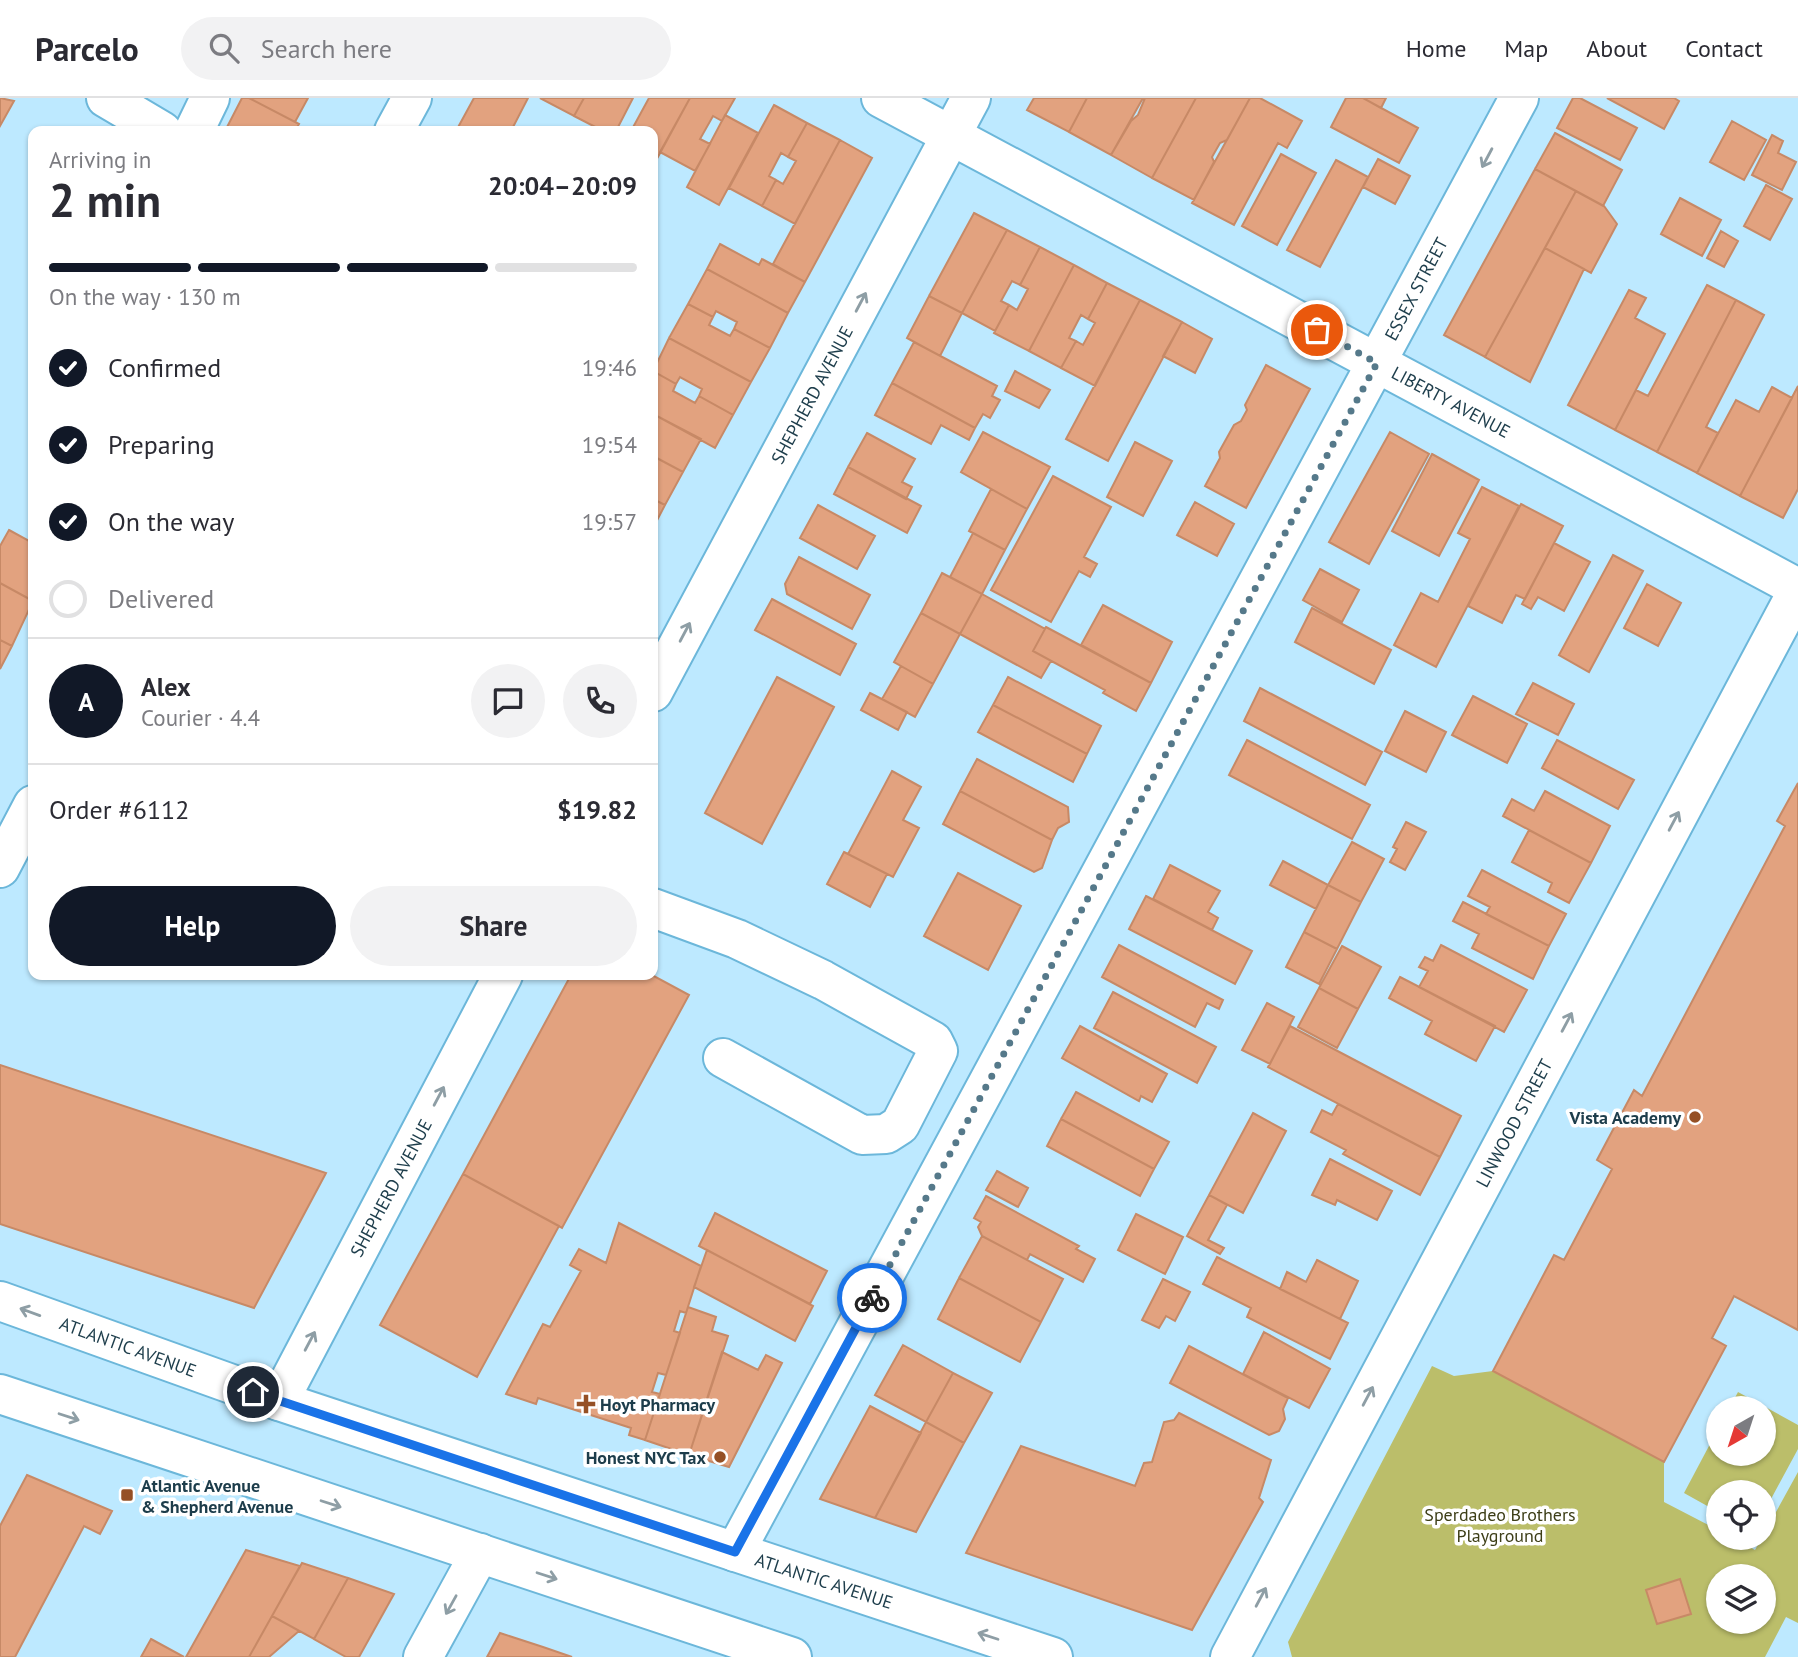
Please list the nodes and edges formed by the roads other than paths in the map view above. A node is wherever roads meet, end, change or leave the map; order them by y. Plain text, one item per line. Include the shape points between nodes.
1 (106, 98) edge
2 (210, 98) edge
3 (412, 98) edge
4 (881, 98) edge
5 (971, 98) edge
6 (1519, 98) edge
7 (154, 126) edge
8 (196, 126) edge
9 (397, 126) edge
10 (951, 135) junction
11 (1377, 363) junction
12 (1798, 589) edge
13 (658, 683) edge
14 (28, 815) edge
15 (0, 867) edge
16 (658, 910) edge
17 (500, 980) edge
18 (723, 1058) dead end
19 (0, 1301) edge
20 (1, 1397) edge
21 (279, 1401) junction
22 (735, 1552) junction
23 (480, 1553) junction
24 (423, 1657) edge
25 (792, 1657) edge
26 (1053, 1657) edge
27 (1230, 1657) edge

1 - 7 street
2 - 8 street
3 - 9 street
4 - 10 street, LIBERTY AVENUE
5 - 10 street, SHEPHERD AVENUE
6 -> 11 street, ESSEX STREET
10 - 11 street, LIBERTY AVENUE
13 -> 10 street, SHEPHERD AVENUE
11 - 12 street, LIBERTY AVENUE
11 - 22 street, ESSEX STREET
27 -> 12 street, LINWOOD STREET
14 - 15 street
16 - 18 street via 824,979 933,1041 938,1051 900,1125 886,1134 862,1135
21 -> 17 street, SHEPHERD AVENUE
21 -> 19 street, ATLANTIC AVENUE
20 -> 23 street
21 - 22 street, ATLANTIC AVENUE
26 -> 22 street, ATLANTIC AVENUE
23 -> 24 street
23 -> 25 street

